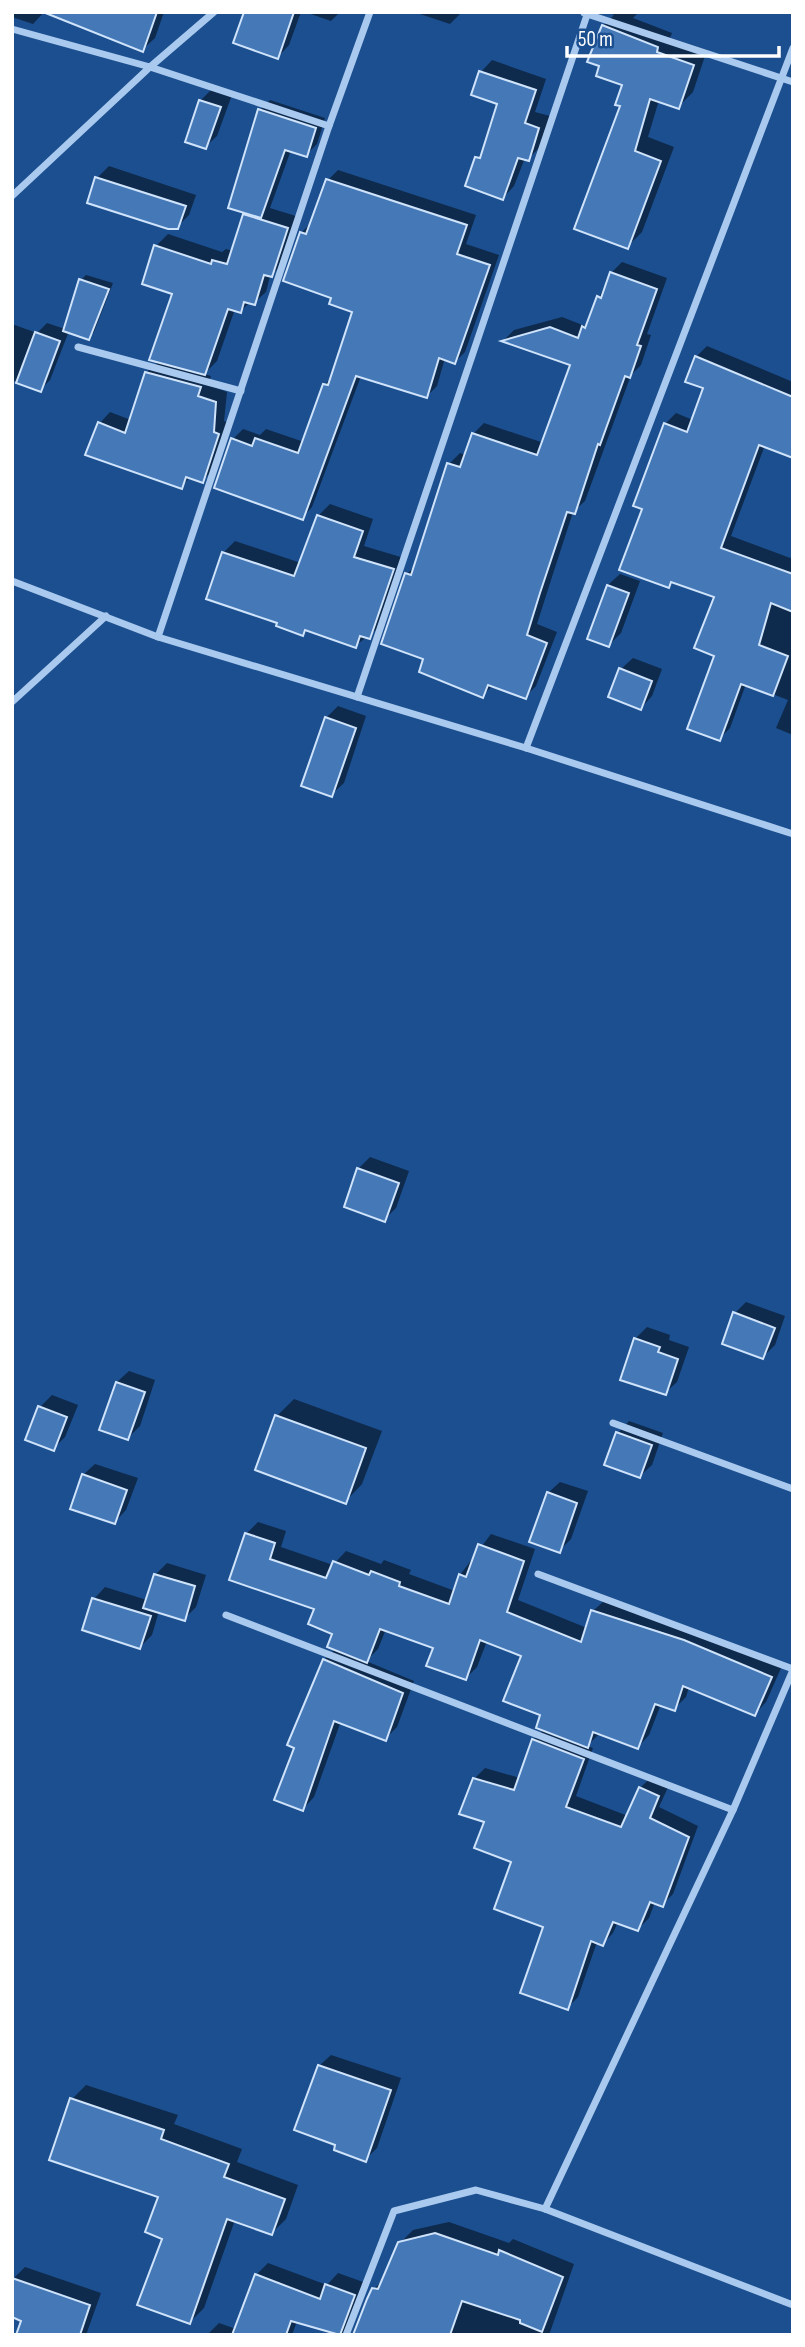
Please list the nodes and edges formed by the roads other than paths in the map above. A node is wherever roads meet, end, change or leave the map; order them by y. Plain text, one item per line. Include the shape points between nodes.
1 (214, 12) edge
2 (370, 12) edge
3 (586, 13) edge
4 (12, 29) edge
5 (793, 48) edge
6 (150, 67) junction
7 (782, 78) junction
8 (793, 82) edge
9 (329, 126) junction
10 (12, 196) edge
11 (78, 347) dead end
12 (241, 391) junction
13 (12, 581) edge
14 (106, 616) junction
15 (159, 637) junction
16 (357, 697) junction
17 (12, 702) edge
18 (526, 748) junction
19 (793, 834) edge
20 (613, 1423) dead end
21 (793, 1489) edge
22 (538, 1574) dead end
23 (226, 1615) dead end
24 (793, 1670) edge
25 (733, 1810) junction
26 (545, 2210) junction
27 (793, 2305) edge
28 (346, 2335) edge

1 - 6 street
2 - 9 street
3 - 7 street
3 - 16 street
4 - 6 street
5 - 7 street
6 - 9 street
6 - 10 street
7 - 8 street
7 - 18 street
9 - 12 street
11 - 12 street
12 - 15 street
13 - 14 street
14 - 15 street
14 - 17 street
15 - 16 street
16 - 18 street
18 - 19 street
20 - 21 street
22 - 24 street
23 - 25 street
24 - 25 street
25 - 26 street
26 - 27 street
26 - 28 street via 476,2190 394,2211

